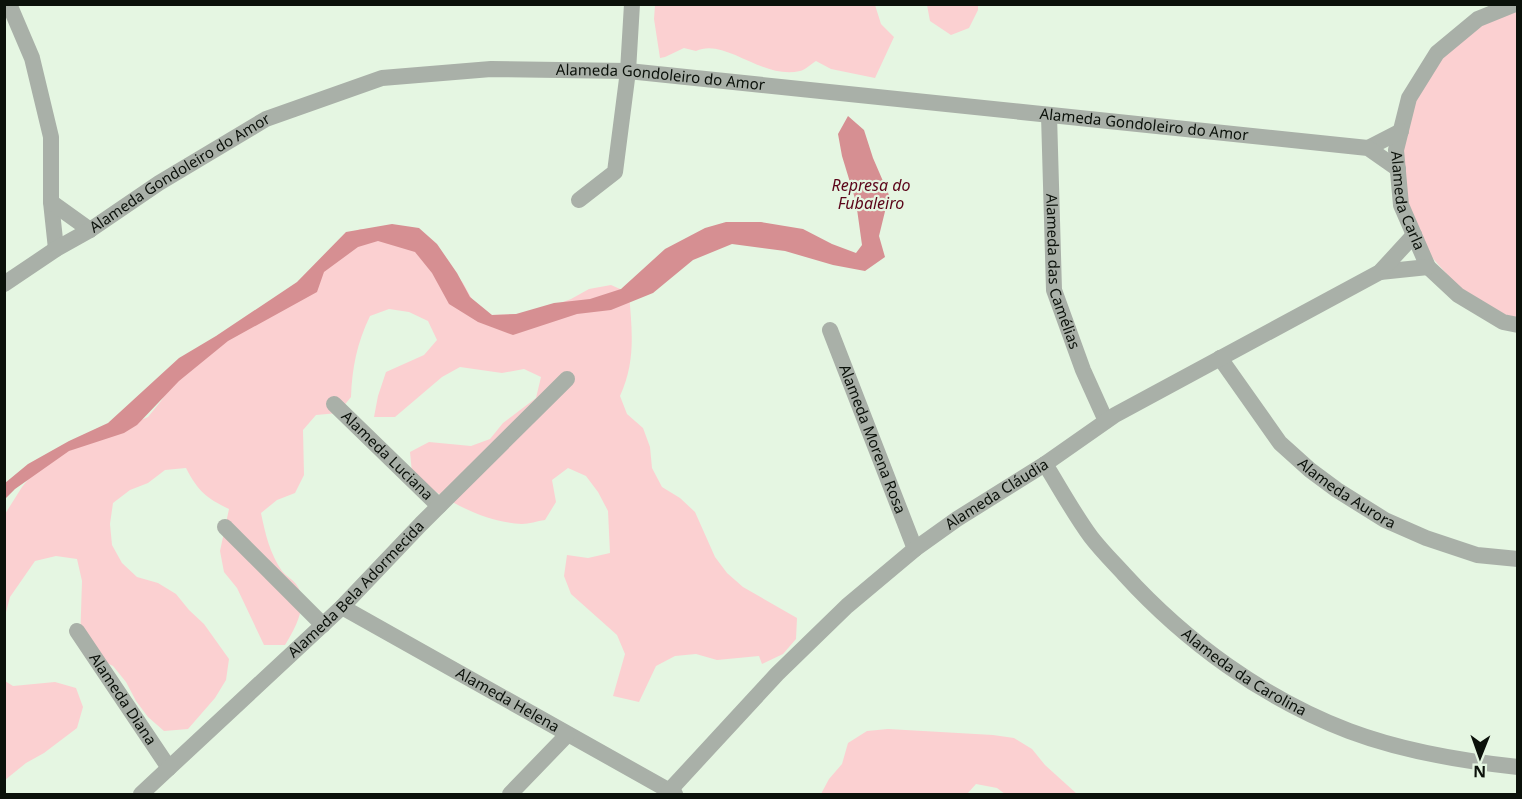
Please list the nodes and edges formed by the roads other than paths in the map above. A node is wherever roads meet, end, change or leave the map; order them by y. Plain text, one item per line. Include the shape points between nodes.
1 (9, 4) edge
2 (632, 4) edge
3 (1515, 4) edge
4 (628, 71) junction
5 (1049, 115) junction
6 (1401, 131) junction
7 (1368, 148) junction
8 (1398, 169) junction
9 (579, 200) dead end
10 (51, 201) junction
11 (90, 230) junction
12 (1414, 235) junction
13 (56, 249) junction
14 (1428, 267) junction
15 (1380, 272) junction
16 (4, 284) edge
17 (1518, 325) edge
18 (830, 330) dead end
19 (1220, 358) junction
20 (567, 378) dead end
21 (334, 404) dead end
22 (1106, 421) junction
23 (1045, 464) junction
24 (440, 506) junction
25 (225, 527) dead end
26 (915, 549) junction
27 (1518, 559) edge
28 (342, 607) junction
29 (322, 625) junction
30 (77, 632) dead end
31 (567, 735) junction
32 (1518, 767) edge
33 (169, 768) junction
34 (672, 793) edge
35 (141, 795) edge
36 (510, 795) edge

1 - 10 street via 32,58 51,137
2 - 4 street
3 - 6 street, Alameda Carla via 1478,19 1437,53 1409,98
4 - 5 street, Alameda Gondoleiro do Amor
4 - 9 street via 615,172
4 - 11 street, Alameda Gondoleiro do Amor via 491,69 382,78 266,119
5 - 7 street, Alameda Gondoleiro do Amor
5 - 22 street, Alameda das Camélias via 1054,290
6 - 7 street
6 - 8 street, Alameda Carla via 1396,150
7 - 8 street, Alameda Gondoleiro do Amor
8 - 12 street, Alameda Carla via 1401,205
10 - 11 street
10 - 13 street
11 - 13 street, Alameda Gondoleiro do Amor
12 - 14 street, Alameda Carla
12 - 15 street
13 - 16 street, Alameda Gondoleiro do Amor
14 - 15 street
14 - 17 street, Alameda Carla via 1458,295 1503,322
15 - 19 street, Alameda Cláudia
18 - 26 street, Alameda Morena Rosa
19 - 22 street, Alameda Cláudia
19 - 27 street, Alameda Aurora via 1280,443 1337,490 1385,520 1426,538 1477,555
20 - 24 street, Alameda Bela Adormecida
21 - 24 street, Alameda Luciana
22 - 23 street, Alameda Cláudia
23 - 26 street, Alameda Cláudia
23 - 32 street, Alameda da Carolina via 1091,537 1154,607 1265,691 1351,732 1474,762
24 - 28 street, Alameda Bela Adormecida
25 - 29 street
26 - 34 street, Alameda Cláudia via 847,606 777,674
28 - 29 street, Alameda Bela Adormecida
28 - 31 street, Alameda Helena
29 - 33 street, Alameda Bela Adormecida
30 - 33 street, Alameda Diana
31 - 34 street, Alameda Helena
31 - 36 street
33 - 35 street, Alameda Bela Adormecida

